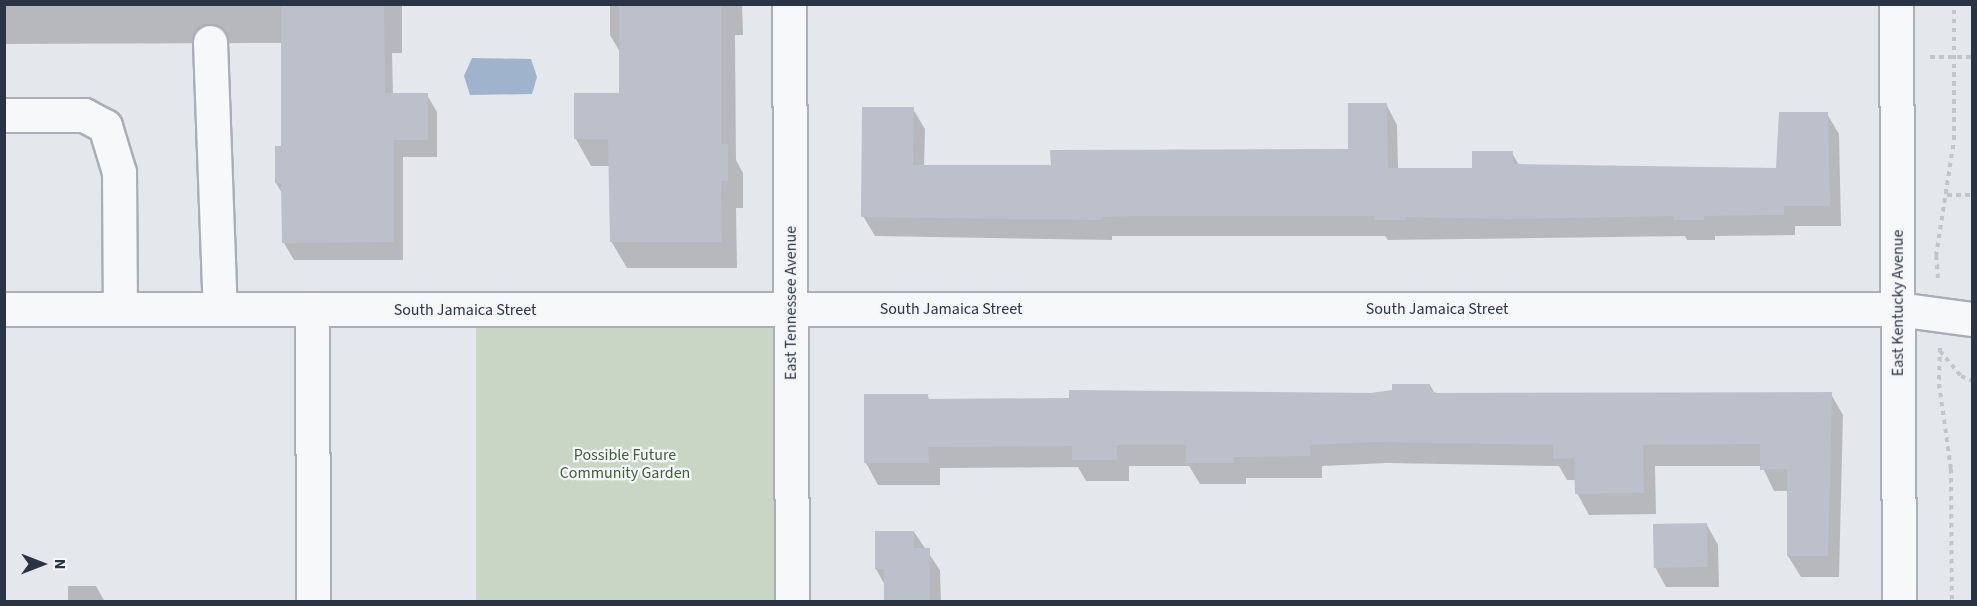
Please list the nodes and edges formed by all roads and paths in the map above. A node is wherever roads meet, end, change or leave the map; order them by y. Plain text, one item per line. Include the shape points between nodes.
1 (789, 4) edge
2 (1896, 4) edge
3 (1954, 4) edge
4 (210, 42) dead end
5 (4, 115) edge
6 (1947, 195) junction
7 (1972, 195) edge
8 (4, 309) edge
9 (120, 309) junction
10 (220, 309) junction
11 (312, 309) junction
12 (791, 309) junction
13 (1898, 309) junction
14 (1939, 315) junction
15 (1972, 319) edge
16 (1940, 350) junction
17 (1972, 381) edge
18 (313, 602) edge
19 (792, 602) edge
20 (1899, 602) edge
21 (1952, 602) edge

1 - 12 street, East Tennessee Avenue
2 - 13 street, East Kentucky Avenue
3 - 6 path via 1954,140
4 - 10 street
5 - 9 street via 84,115 105,126 118,172
6 - 7 path
6 - 14 path via 1936,256
8 - 9 street, South Jamaica Street
9 - 10 street, South Jamaica Street
10 - 11 street, South Jamaica Street
11 - 12 street, South Jamaica Street
11 - 18 street
12 - 13 street, South Jamaica Street
12 - 19 street, East Tennessee Avenue
13 - 14 street, South Jamaica Street
13 - 20 street, East Kentucky Avenue
14 - 15 street, South Jamaica Street
14 - 16 path
16 - 17 path via 1961,376
16 - 21 path via 1939,384 1951,469

